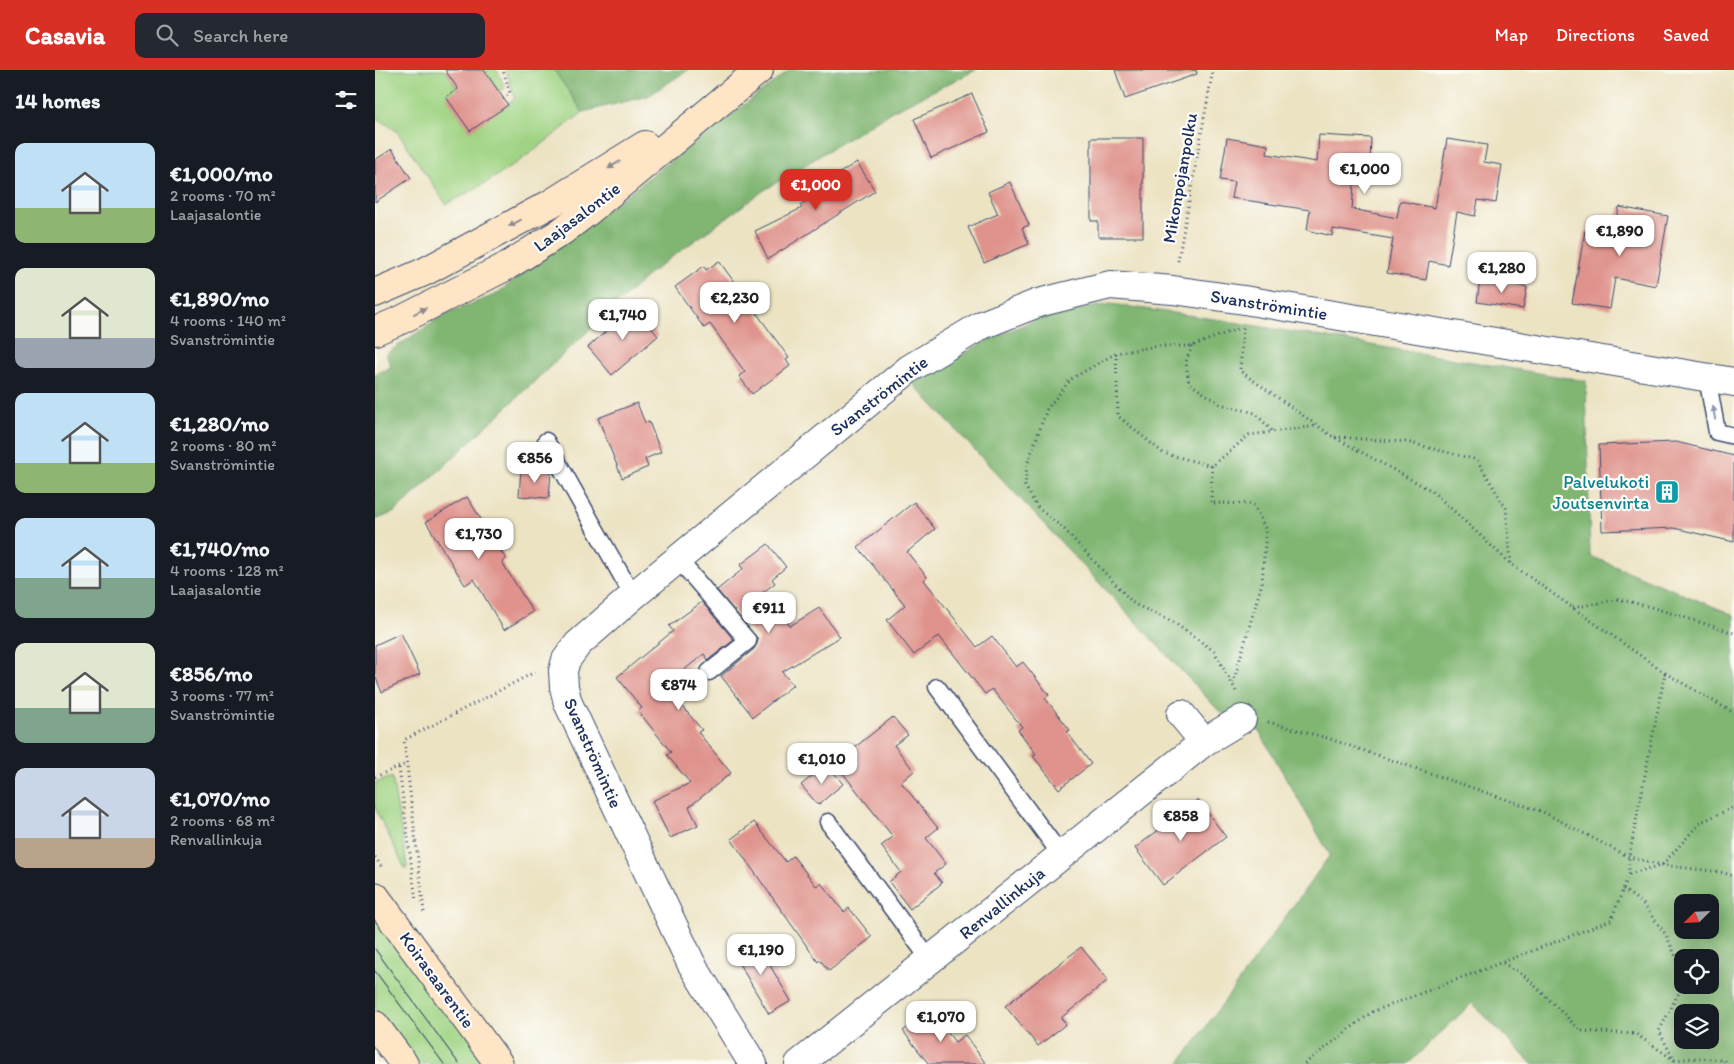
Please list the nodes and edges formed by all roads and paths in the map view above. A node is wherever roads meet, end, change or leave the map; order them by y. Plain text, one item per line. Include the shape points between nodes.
1 (503, 70) edge
2 (758, 70) edge
3 (1213, 70) edge
4 (503, 98) dead end
5 (1173, 290) junction
6 (375, 293) edge
7 (375, 331) edge
8 (1192, 346) junction
9 (1116, 353) junction
10 (1707, 377) junction
11 (1734, 382) edge
12 (1317, 426) junction
13 (1273, 432) junction
14 (1332, 436) junction
15 (1734, 436) edge
16 (546, 441) dead end
17 (1212, 466) junction
18 (678, 559) junction
19 (1511, 564) junction
20 (633, 596) junction
21 (1573, 608) junction
22 (1734, 634) edge
23 (563, 671) junction
24 (709, 672) dead end
25 (1665, 673) junction
26 (1233, 684) junction
27 (937, 687) dead end
28 (1237, 692) dead end
29 (1734, 713) edge
30 (1181, 714) dead end
31 (1251, 720) joint
32 (1204, 742) junction
33 (406, 764) junction
34 (399, 768) junction
35 (375, 777) edge
36 (1734, 807) edge
37 (828, 822) dead end
38 (1061, 856) junction
39 (1629, 857) junction
40 (1662, 865) junction
41 (1629, 874) junction
42 (1734, 876) edge
43 (1623, 889) junction
44 (375, 896) edge
45 (417, 904) dead end
46 (424, 918) dead end
47 (1674, 952) edge
48 (930, 960) junction
49 (1503, 962) junction
50 (1678, 994) edge
51 (375, 1025) edge
52 (1675, 1062) edge
53 (404, 1064) edge
54 (499, 1064) edge
55 (753, 1064) edge
56 (799, 1064) edge
57 (1305, 1064) edge
58 (1725, 1064) edge

1 - 4 path via 511,93
2 -> 6 main road, Laajasalontie via 550,204 424,272
7 -> 2 main road, Laajasalontie via 499,270 561,232
3 - 5 path, Mikonpojanpolku
5 - 10 street, Svanströmintie
5 - 18 street, Svanströmintie via 1110,286 1038,303 982,325 909,369
8 - 9 path via 1159,346
8 - 12 path via 1243,327 1240,371
8 - 13 path via 1186,362 1189,383 1220,404 1255,412
9 - 17 path via 1119,416 1163,453
9 - 26 path via 1071,379 1047,409 1027,465 1025,486 1037,507 1063,528 1134,604 1173,622 1214,651
10 - 11 street, Svanströmintie
15 -> 10 lane via 1717,432
12 - 13 path
12 - 14 path
13 - 17 path via 1249,435
14 - 19 path via 1432,491
14 - 19 path via 1407,442 1477,460 1506,508
16 - 20 lane
17 - 26 path via 1211,503 1253,504 1266,530 1262,583
18 - 20 street, Svanströmintie
18 - 24 lane via 747,641
19 - 21 path
20 - 23 street, Svanströmintie via 578,644 566,660
21 - 22 path via 1618,599
21 - 25 path
23 - 33 path via 540,670 404,740
23 - 55 street, Svanströmintie via 567,703 691,964
25 - 29 path
25 - 39 path
26 - 28 path
27 - 38 lane
30 - 32 street
31 - 32 street, Renvallinkuja
31 - 39 path via 1327,738 1543,812
32 - 38 street, Renvallinkuja
33 - 34 path
33 - 46 path
34 - 35 path
34 - 45 path
36 - 40 path via 1701,822
37 - 48 lane
38 - 48 street, Renvallinkuja
39 - 40 path
39 - 41 path
40 - 41 path
40 - 42 path
41 - 43 path
43 - 47 path via 1643,904 1666,935
43 - 49 path via 1611,920
44 - 54 main road, Koirasaarentie
48 - 56 street, Renvallinkuja
49 - 52 path via 1526,977 1581,1031 1635,1034
49 - 57 path via 1372,1012
50 - 52 path via 1659,1031
51 - 53 main road
52 - 58 path via 1696,1058 1724,1060

